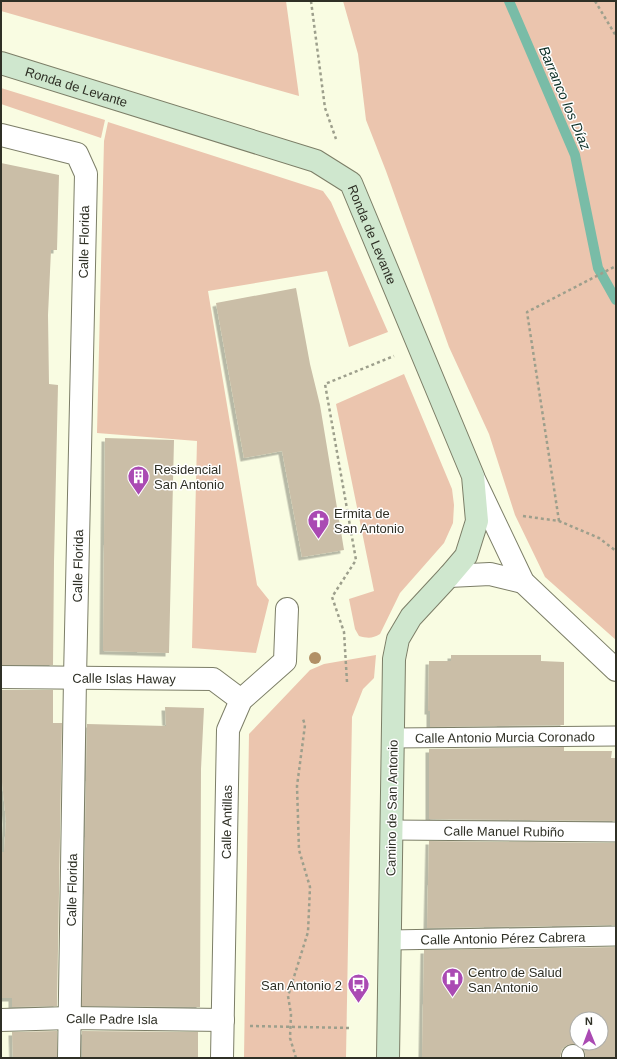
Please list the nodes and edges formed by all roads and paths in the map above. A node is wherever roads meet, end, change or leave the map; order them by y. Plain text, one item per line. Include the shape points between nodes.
1 (310, 1) edge
2 (595, 1) edge
3 (616, 36) edge
4 (1, 63) edge
5 (1, 135) edge
6 (351, 183) junction
7 (616, 266) edge
8 (418, 346) junction
9 (473, 476) junction
10 (489, 510) junction
11 (559, 522) junction
12 (616, 551) edge
13 (449, 576) junction
14 (523, 582) junction
15 (287, 609) dead end
16 (616, 670) edge
17 (1, 677) edge
18 (76, 678) junction
19 (347, 682) dead end
20 (241, 700) junction
21 (303, 719) dead end
22 (616, 736) edge
23 (393, 738) junction
24 (392, 830) junction
25 (616, 832) edge
26 (616, 936) edge
27 (390, 940) junction
28 (70, 1018) junction
29 (1, 1020) edge
30 (223, 1020) junction
31 (244, 1025) dead end
32 (291, 1027) junction
33 (352, 1028) dead end
34 (70, 1058) edge
35 (222, 1058) edge
36 (296, 1058) edge
37 (388, 1058) edge

1 - 6 path via 325,108
2 - 3 path
4 - 6 main road, Ronda de Levante via 316,161
5 - 18 street, Calle Florida via 77,154 86,174
6 - 8 main road, Ronda de Levante
7 - 11 path via 527,312
8 - 9 main road, Ronda de Levante
8 - 19 path via 325,384 356,560 332,597 344,632
9 - 10 street, Ronda de Levante
9 - 13 main road, Camino de San Antonio via 477,521 466,556
10 - 11 path
10 - 14 street, Ronda de Levante
11 - 12 path via 599,538
13 - 14 street via 490,574
13 - 23 main road, Camino de San Antonio via 411,617 398,639 394,659
14 - 16 street
15 - 20 street, Calle Antillas via 285,661
17 - 18 street, Calle Islas Haway
18 - 20 street, Calle Islas Haway via 213,679
18 - 28 street, Calle Florida
20 - 30 street, Calle Antillas via 228,730
21 - 32 path via 297,786 299,850 310,887 308,932 288,996
22 - 23 street, Calle Antonio Murcia Coronado
23 - 24 main road, Camino de San Antonio
24 - 25 street, Calle Manuel Rubiño
24 - 27 main road, Camino de San Antonio
26 - 27 street, Calle Antonio Pérez Cabrera
27 - 37 main road, Camino de San Antonio
28 - 29 street, Calle Padre Isla
28 - 30 street, Calle Padre Isla
28 - 34 street, Calle Florida
30 - 35 street, Calle Antillas
31 - 32 path
32 - 33 path
32 - 36 path via 290,1038

